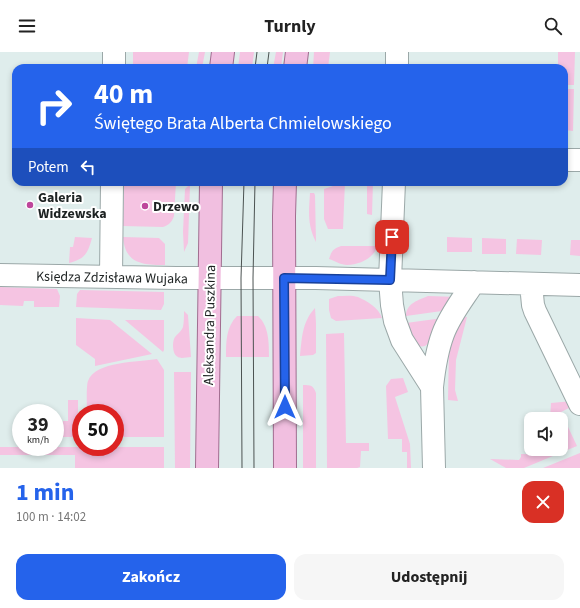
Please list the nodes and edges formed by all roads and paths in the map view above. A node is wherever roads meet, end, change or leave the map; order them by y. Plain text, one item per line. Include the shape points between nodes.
1 (114, 52) edge
2 (223, 52) edge
3 (297, 52) edge
4 (397, 52) edge
5 (114, 64) edge
6 (222, 64) edge
7 (296, 64) edge
8 (397, 64) edge
9 (568, 160) edge
10 (580, 160) edge
11 (112, 186) edge
12 (211, 186) edge
13 (285, 186) edge
14 (394, 186) edge
15 (0, 275) edge
16 (111, 277) junction
17 (210, 278) junction
18 (284, 278) junction
19 (390, 280) junction
20 (474, 282) junction
21 (531, 284) junction
22 (580, 285) edge
23 (432, 387) junction
24 (580, 404) edge
25 (207, 468) edge
26 (285, 468) edge
27 (434, 468) edge

1 - 5 street
2 - 6 main road
3 - 7 main road
4 - 8 street
9 - 10 street
11 - 16 street
12 - 17 main road, Aleksandra Puszkina
13 - 18 main road
14 - 19 street
15 - 16 street, Księdza Zdzisława Wujaka
16 - 17 street, Księdza Zdzisława Wujaka
17 - 18 street, Księdza Zdzisława Wujaka
17 - 25 main road, Aleksandra Puszkina
18 - 19 street, Księdza Zdzisława Wujaka
18 - 26 main road
19 - 20 street, Księdza Zdzisława Wujaka
19 - 23 street via 395,321 402,340
20 - 21 street, Księdza Zdzisława Wujaka
20 - 23 street via 443,334 434,367
21 - 22 street, Księdza Zdzisława Wujaka
21 - 24 street via 535,311
23 - 27 street

